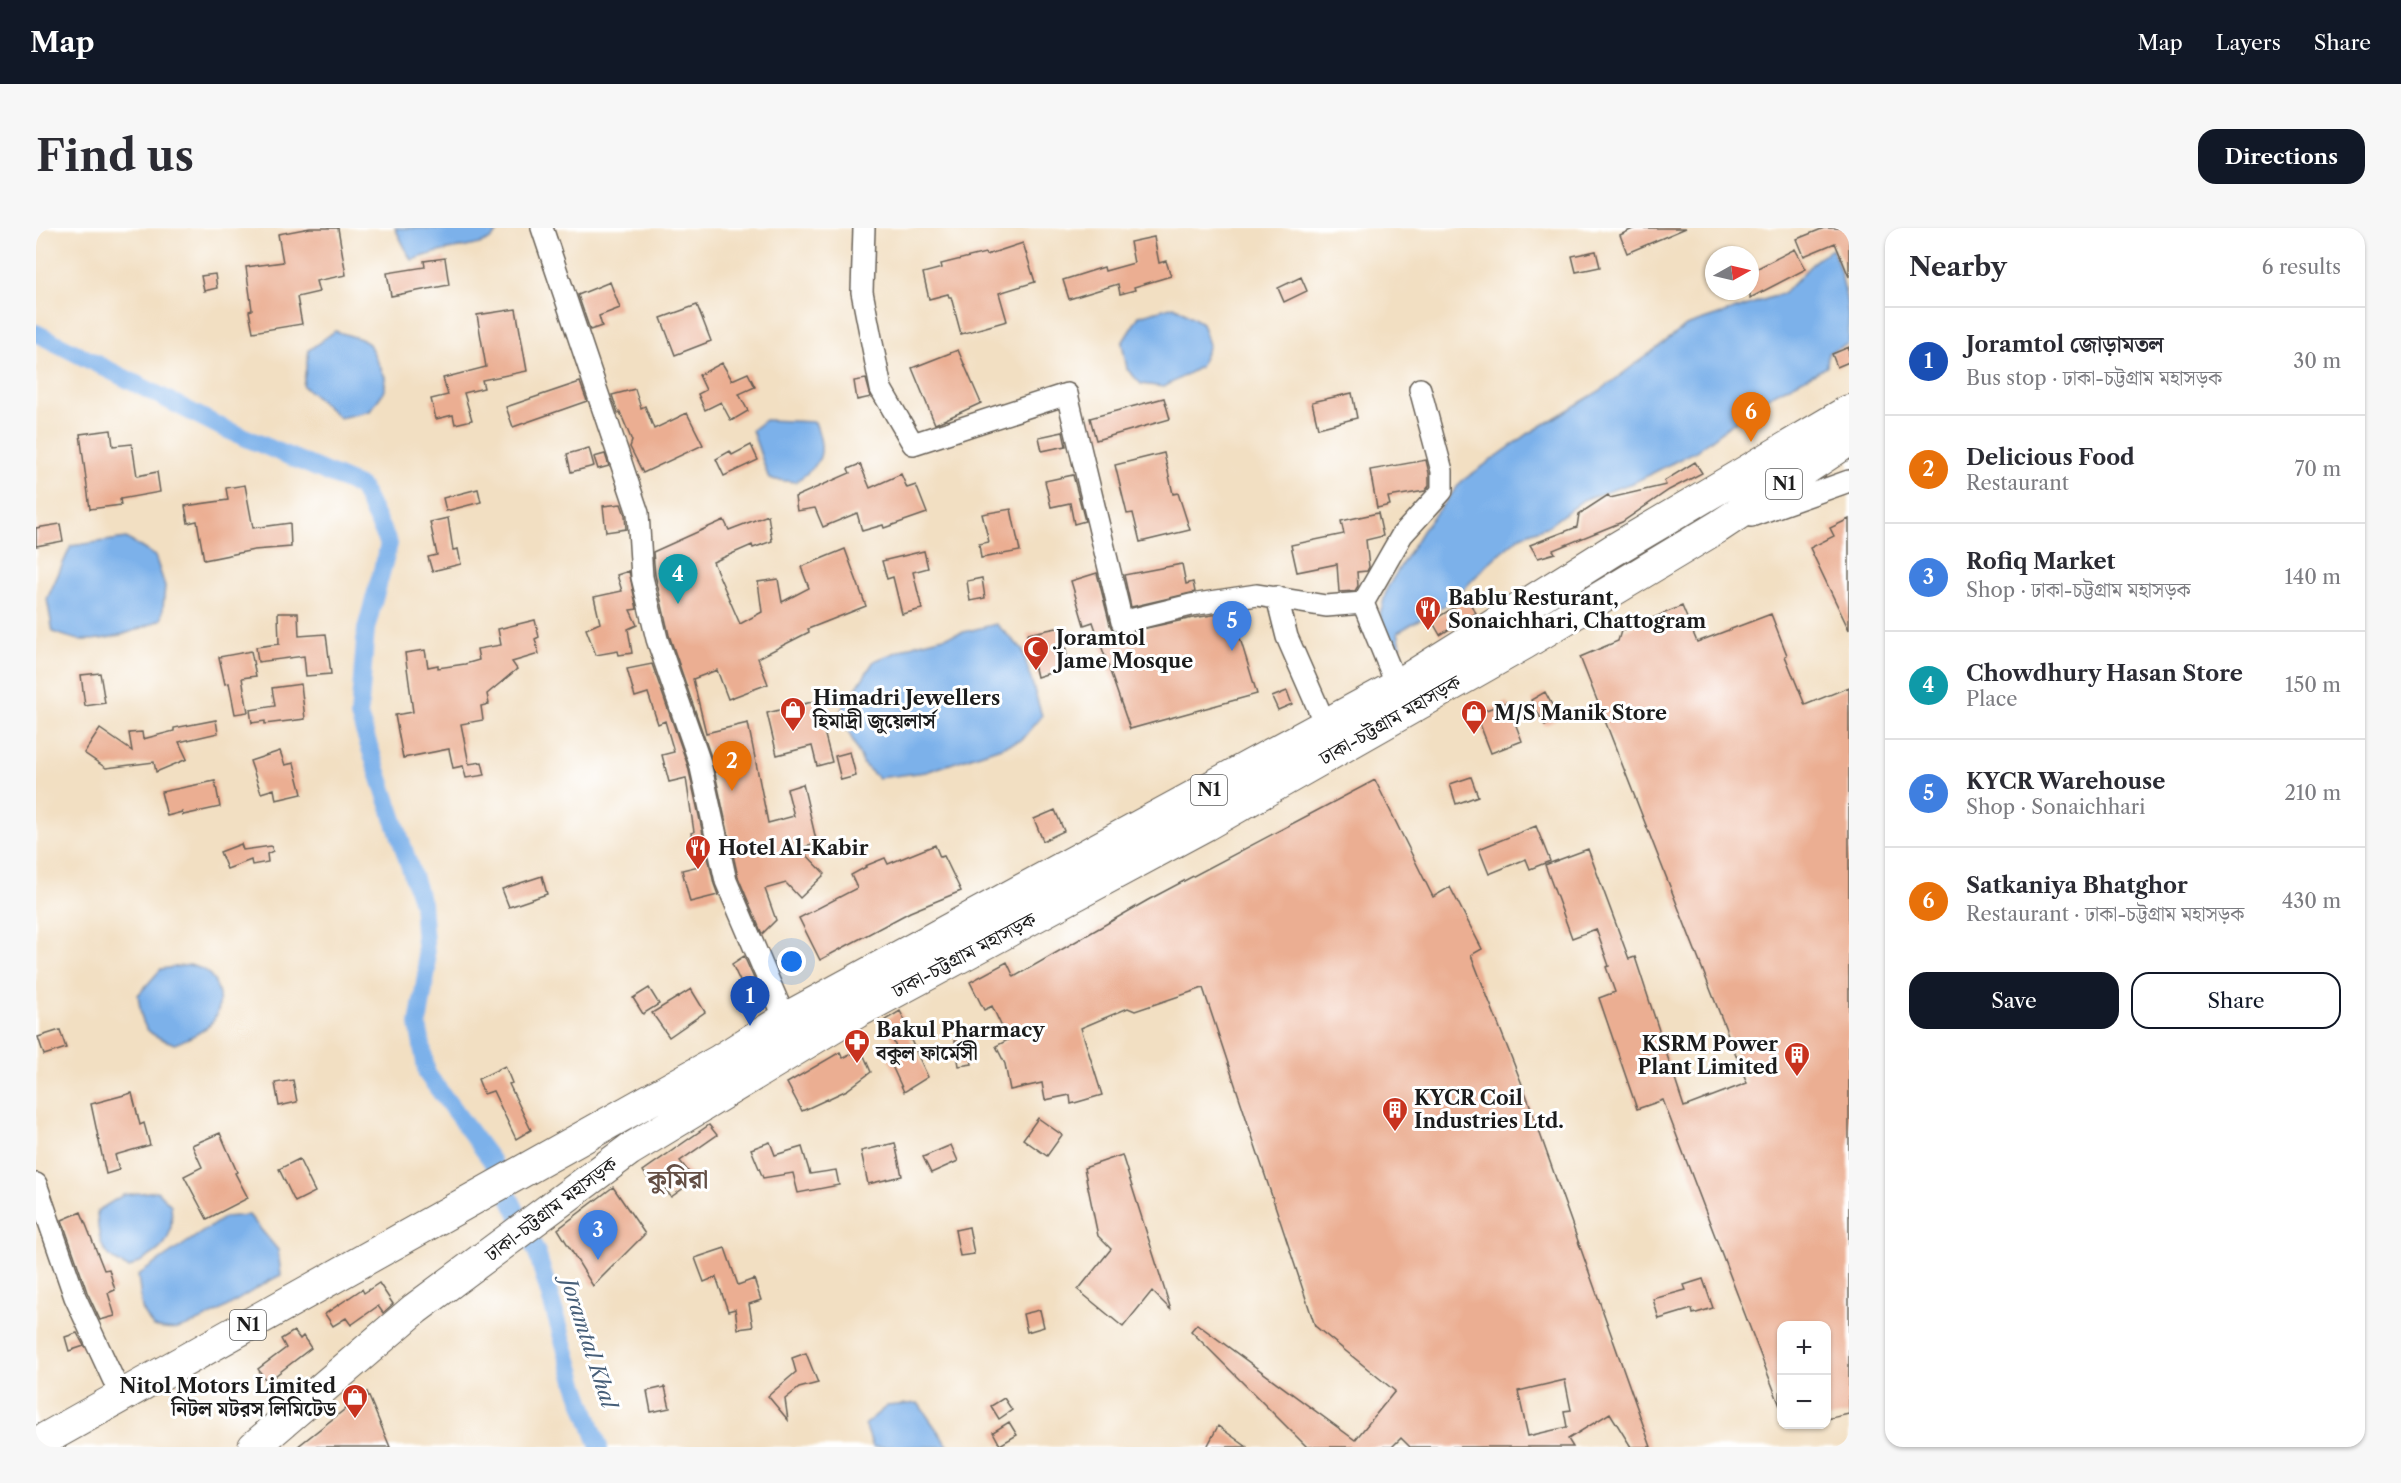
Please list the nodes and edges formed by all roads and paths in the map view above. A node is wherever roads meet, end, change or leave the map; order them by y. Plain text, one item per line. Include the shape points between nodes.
1 (542, 228) edge
2 (864, 228) edge
3 (1420, 389) dead end
4 (1849, 411) edge
5 (1849, 440) edge
6 (1849, 481) edge
7 (1718, 527) junction
8 (1277, 597) junction
9 (1364, 603) junction
10 (1397, 686) junction
11 (1326, 726) junction
12 (786, 1019) junction
13 (36, 1184) edge
14 (121, 1396) junction
15 (36, 1444) edge
16 (254, 1447) edge

1 - 12 street via 638,513 642,577 657,639 700,763 726,881
2 - 8 street via 862,292 881,389 913,444 1067,394 1122,622 1191,605 1257,595
3 - 9 street via 1442,471 1442,491 1402,535
4 - 10 highway, ঢাকা-চট্টগ্রাম মহাসড়ক / N1 via 1612,551
5 - 7 highway, ঢাকা-চট্টগ্রাম মহাসড়ক / N1
6 - 7 street, ঢাকা-চট্টগ্রাম মহাসড়ক / N1
7 - 16 highway, ঢাকা-চট্টগ্রাম মহাসড়ক / N1 via 1514,649 1205,825 857,1012 629,1150 415,1309
8 - 9 street via 1326,606
8 - 11 street via 1287,637
9 - 10 street
10 - 11 highway, ঢাকা-চট্টগ্রাম মহাসড়ক / N1
11 - 12 highway, ঢাকা-চট্টগ্রাম মহাসড়ক / N1
12 - 14 highway, ঢাকা-চট্টগ্রাম মহাসড়ক / N1 via 719,1061
13 - 14 street via 75,1297
14 - 15 highway, N1

